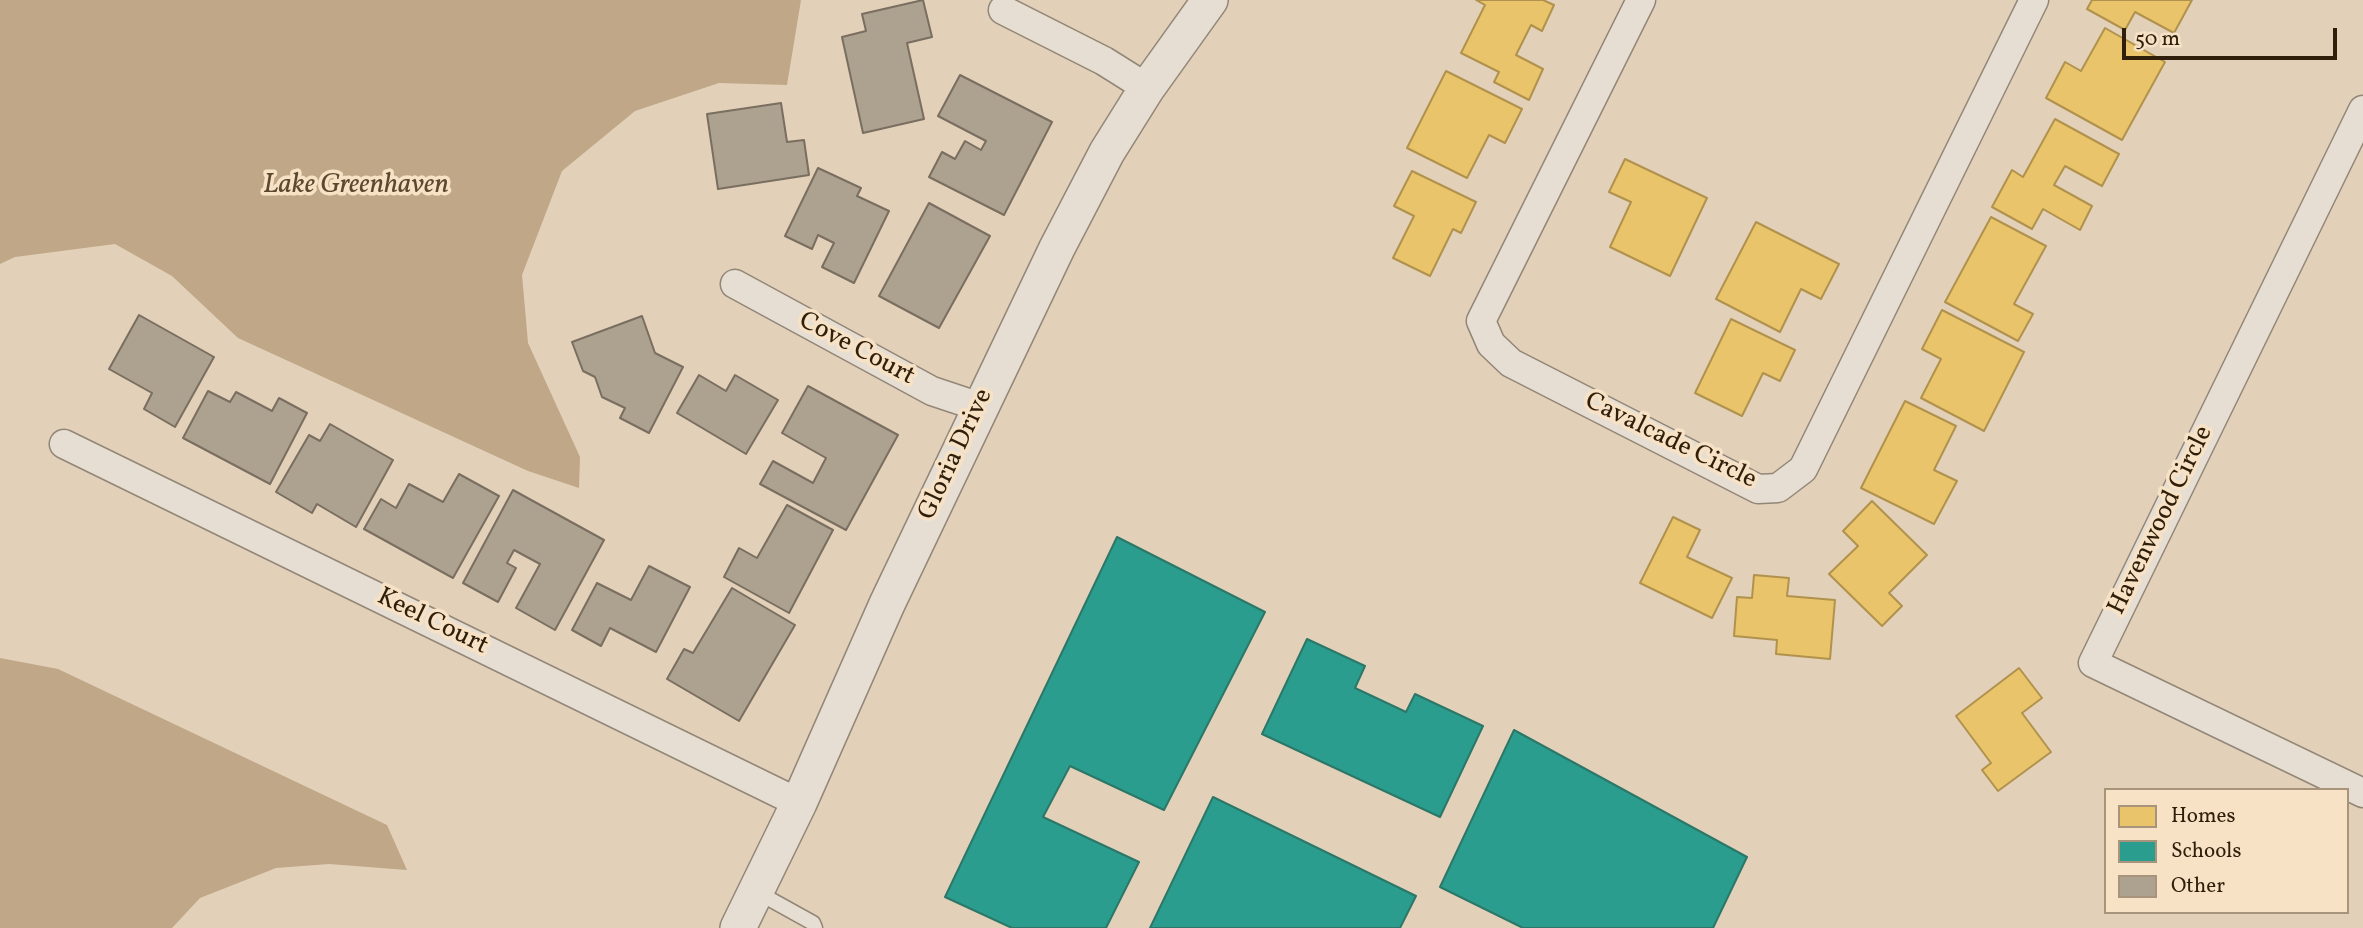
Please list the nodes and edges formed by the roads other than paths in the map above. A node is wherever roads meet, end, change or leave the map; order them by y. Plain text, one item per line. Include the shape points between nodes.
1 (1210, 0) edge
2 (1641, 0) edge
3 (2034, 0) edge
4 (1003, 10) dead end
5 (1147, 88) junction
6 (2363, 110) edge
7 (735, 284) dead end
8 (980, 407) junction
9 (64, 444) dead end
10 (2363, 793) edge
11 (799, 803) junction
12 (757, 892) junction
13 (738, 928) edge
14 (815, 928) edge

1 - 5 street, Gloria Drive
2 - 3 street, Cavalcade Circle via 1481,321 1491,344 1511,363 1758,489 1778,488 1803,469
4 - 5 street
5 - 8 street, Gloria Drive via 1057,248
6 - 10 street, Havenwood Circle via 2093,663
7 - 8 street, Cove Court via 932,391
8 - 11 street, Gloria Drive
9 - 11 street, Keel Court
11 - 12 street, Gloria Drive
12 - 13 street, Gloria Drive
12 - 14 lane

